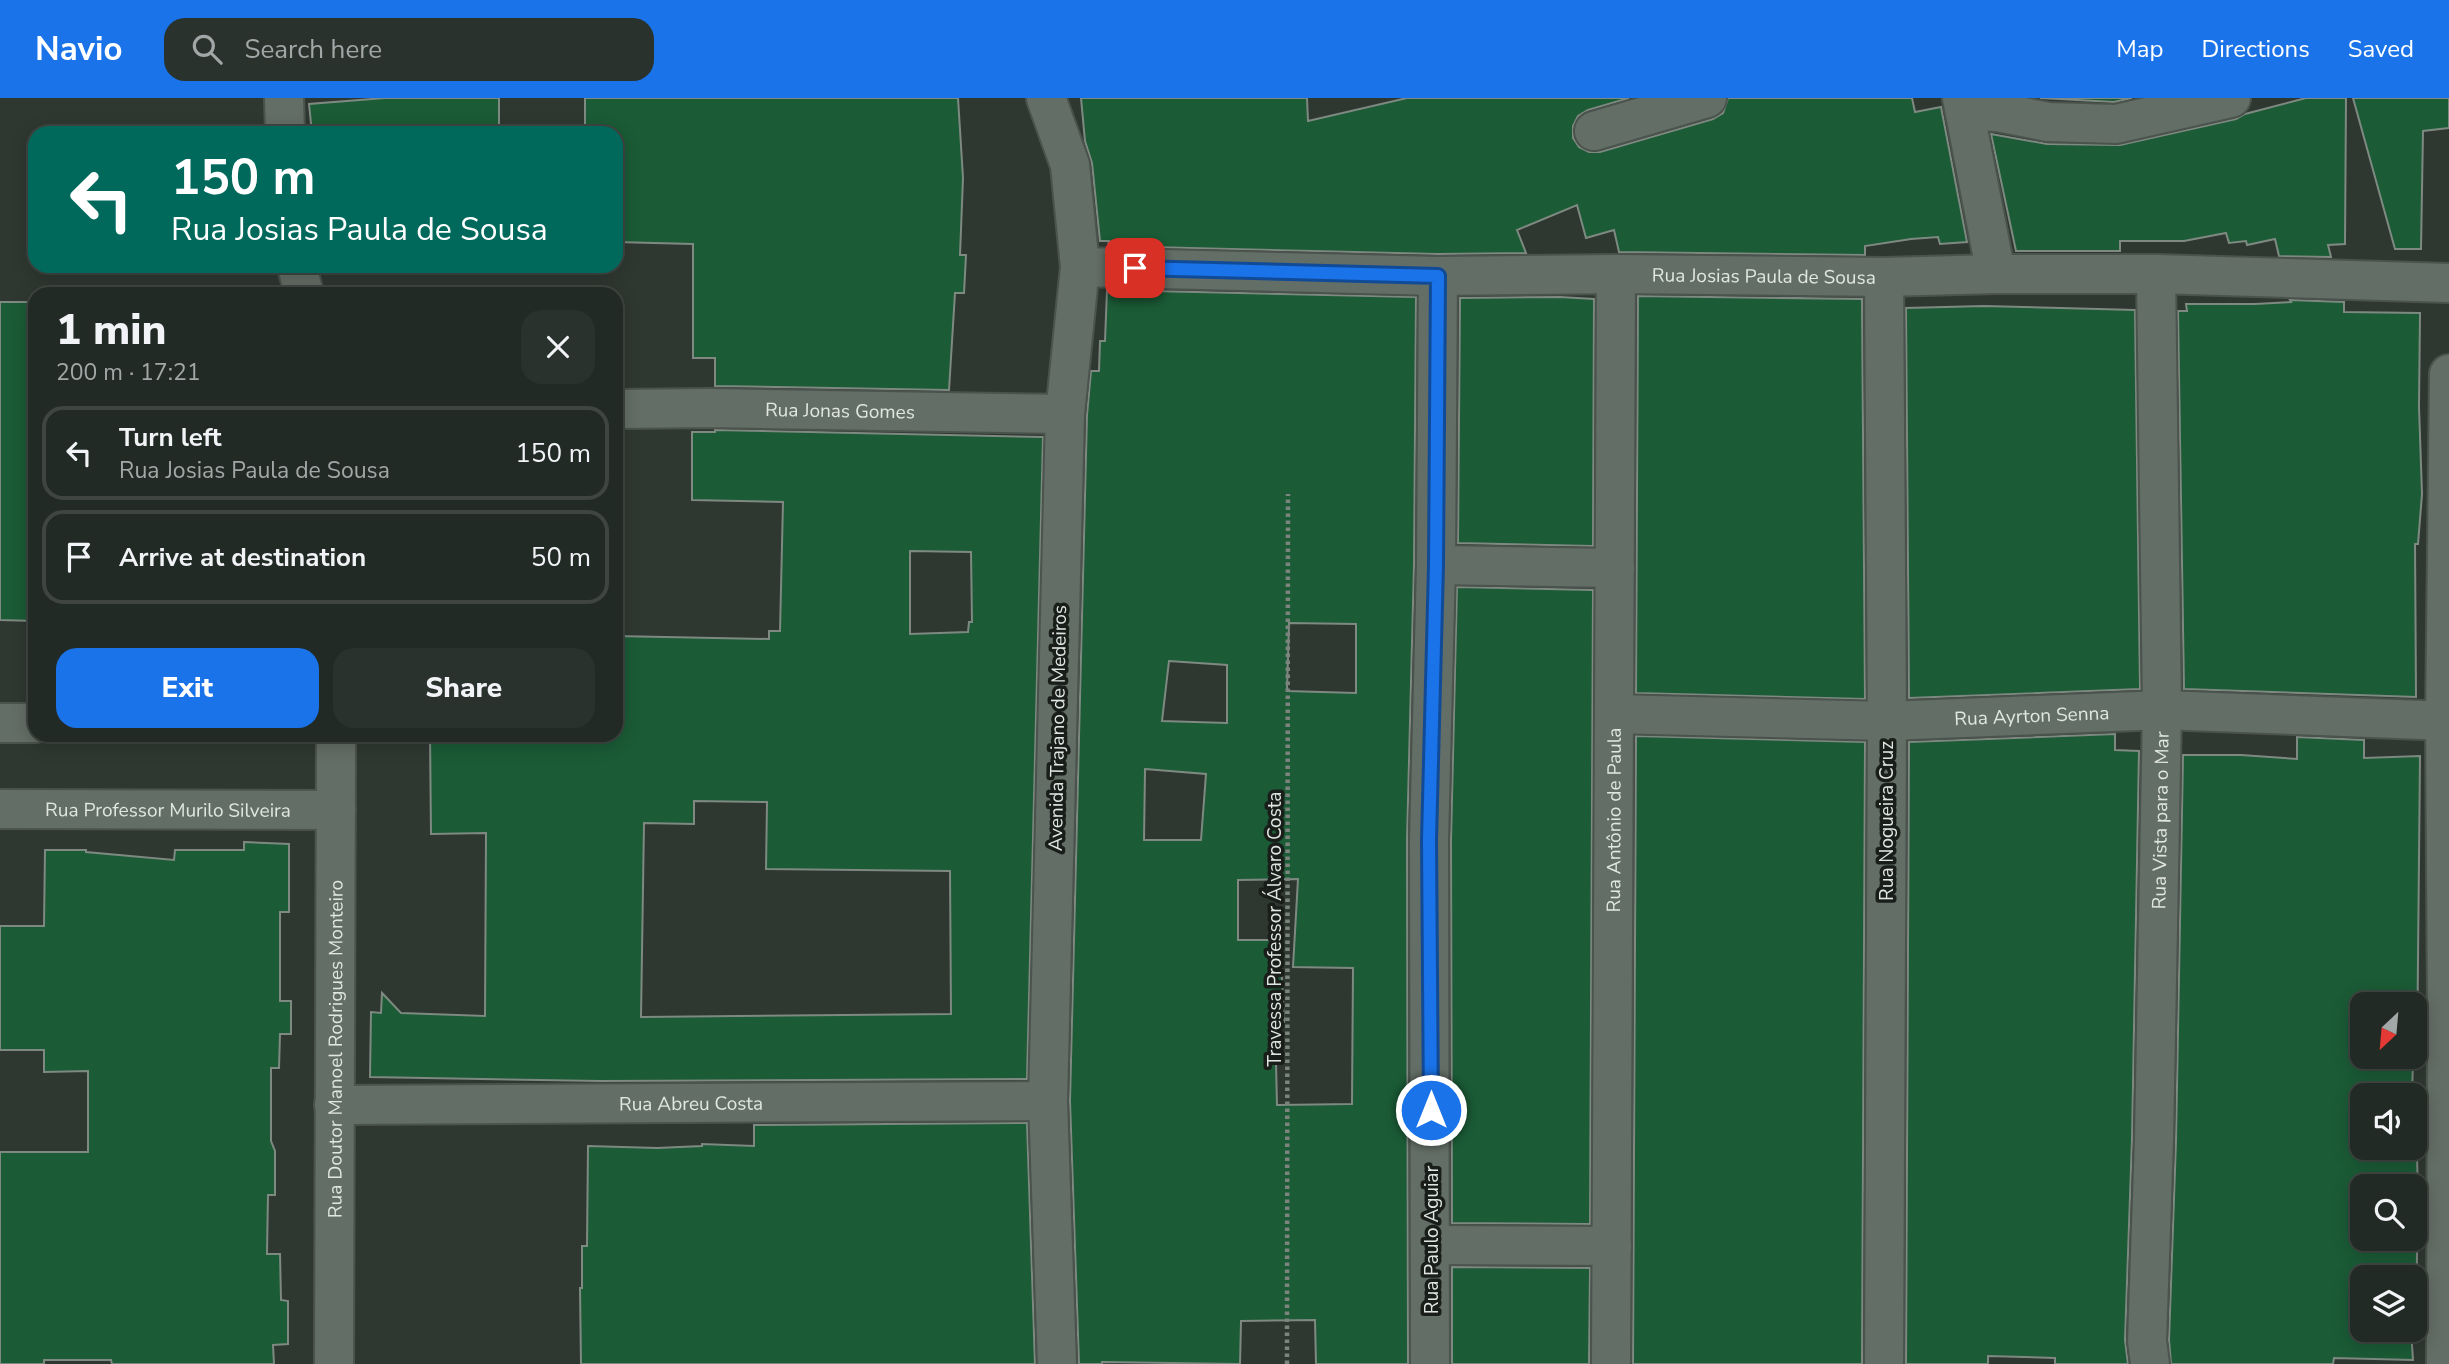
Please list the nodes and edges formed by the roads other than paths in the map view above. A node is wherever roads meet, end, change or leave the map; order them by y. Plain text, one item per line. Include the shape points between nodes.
1 (284, 98) edge
2 (1046, 98) edge
3 (1707, 98) edge
4 (2231, 98) edge
5 (1964, 104) edge
6 (285, 126) edge
7 (1594, 131) dead end
8 (1080, 267) junction
9 (1616, 274) junction
10 (1996, 274) junction
11 (2156, 274) junction
12 (1438, 276) junction
13 (1884, 277) junction
14 (2449, 283) edge
15 (2449, 373) edge
16 (623, 409) edge
17 (1065, 414) junction
18 (1436, 565) junction
19 (1615, 568) junction
20 (2162, 710) junction
21 (1614, 715) junction
22 (1887, 721) junction
23 (2447, 721) edge
24 (0, 723) edge
25 (28, 723) edge
26 (336, 742) edge
27 (0, 809) edge
28 (336, 810) junction
29 (2448, 1007) edge
30 (1048, 1101) junction
31 (334, 1105) junction
32 (2448, 1196) edge
33 (1432, 1245) junction
34 (1612, 1246) junction
35 (334, 1364) edge
36 (1057, 1364) edge
37 (1430, 1364) edge
38 (1611, 1364) edge
39 (1884, 1364) edge
40 (2150, 1364) edge
41 (2445, 1364) edge

1 - 6 street
2 - 8 street, Avenida Trajano de Medeiros via 1070,166
3 - 7 street
4 - 5 street via 2116,124 2048,122
5 - 10 street
8 - 12 street, Rua Josias Paula de Sousa
8 - 17 street, Avenida Trajano de Medeiros
9 - 12 street, Rua Josias Paula de Sousa
9 - 13 street, Rua Josias Paula de Sousa
9 - 19 street, Rua Antônio de Paula
10 - 11 street, Rua Josias Paula de Sousa
10 - 13 street, Rua Josias Paula de Sousa
11 - 14 street, Rua Josias Paula de Sousa
11 - 20 street, Rua Vista para o Mar
12 - 18 street, Rua Paulo Aguiar
13 - 22 street, Rua Nogueira Cruz
15 - 23 street
16 - 17 street, Rua Jonas Gomes
17 - 30 street, Avenida Trajano de Medeiros
18 - 19 street
18 - 33 street, Rua Paulo Aguiar via 1429,840
19 - 21 street, Rua Antônio de Paula
20 - 22 street, Rua Ayrton Senna
20 - 23 street, Rua Ayrton Senna
20 - 40 street, Rua Vista para o Mar
21 - 22 street, Rua Ayrton Senna
21 - 34 street, Rua Antônio de Paula
22 - 39 street, Rua Nogueira Cruz
23 - 29 street
24 - 25 street
26 - 28 street, Rua Doutor Manoel Rodrigues Monteiro
27 - 28 street, Rua Professor Murilo Silveira
28 - 31 street, Rua Doutor Manoel Rodrigues Monteiro
29 - 32 street
30 - 31 street, Rua Abreu Costa
30 - 36 street, Avenida Trajano de Medeiros
31 - 35 street, Rua Doutor Manoel Rodrigues Monteiro
32 - 41 street
33 - 34 street
33 - 37 street, Rua Paulo Aguiar
34 - 38 street, Rua Antônio de Paula

